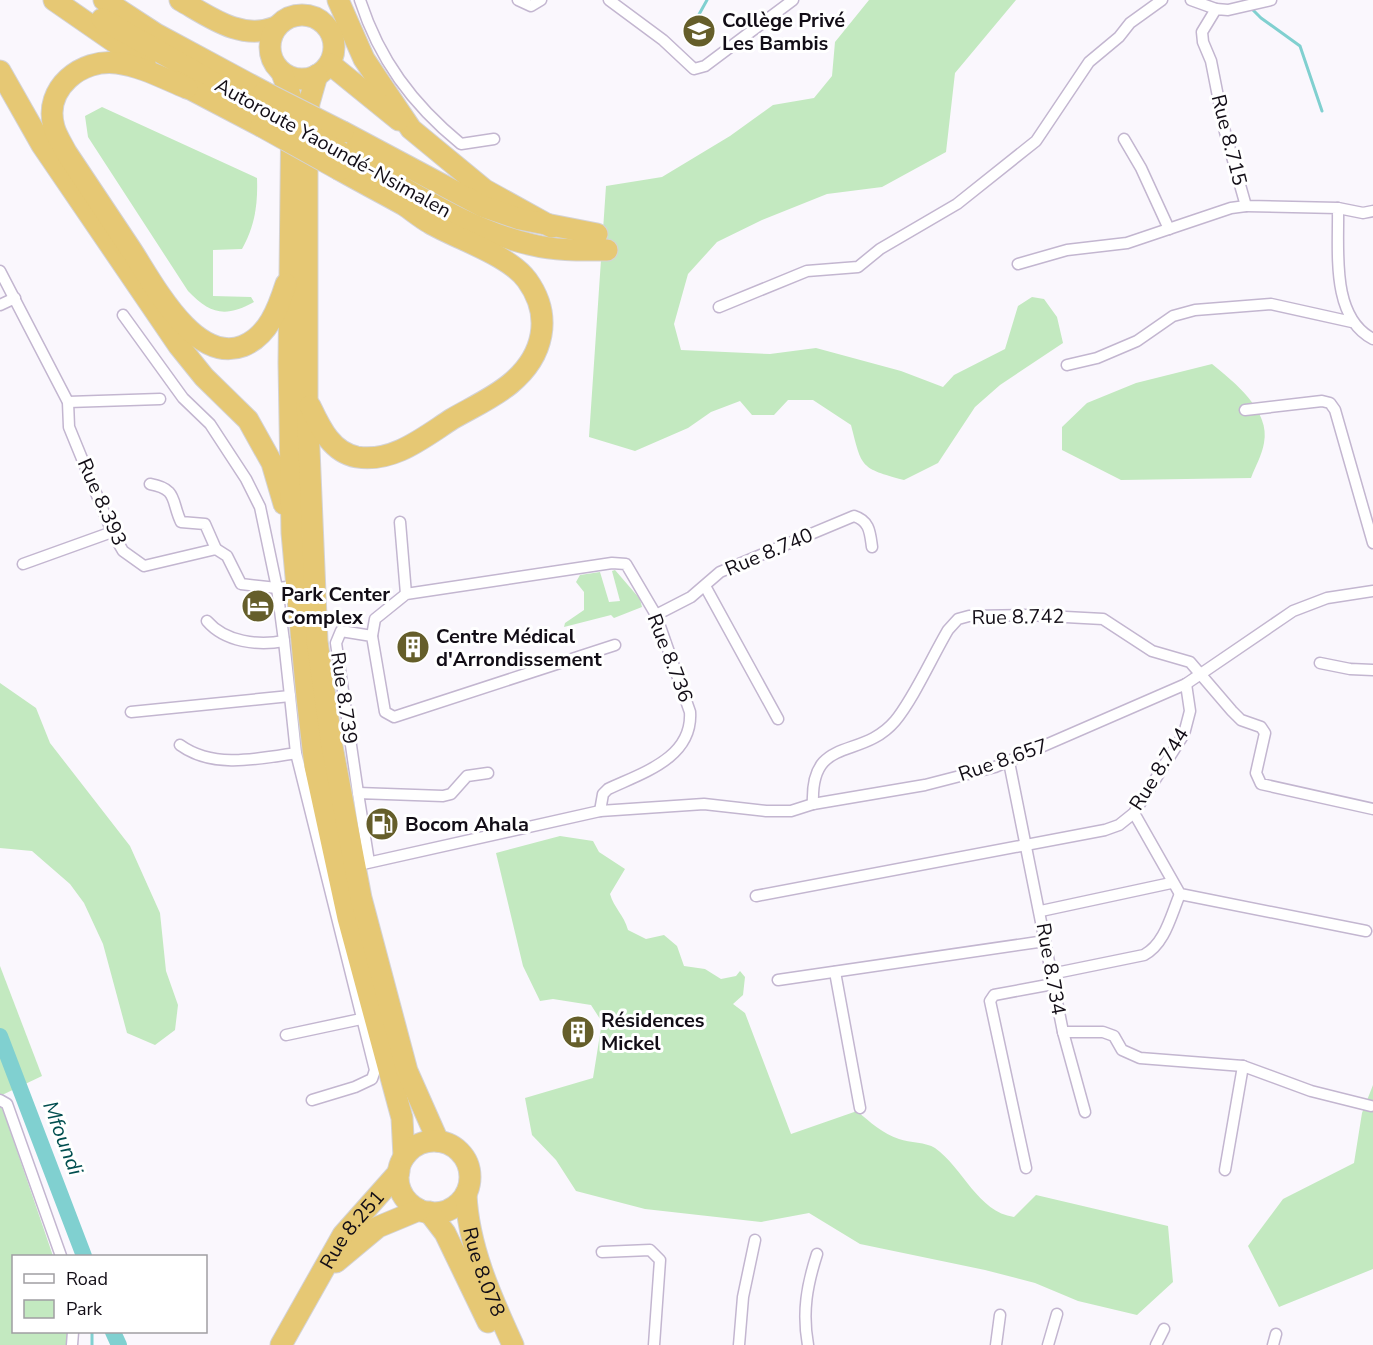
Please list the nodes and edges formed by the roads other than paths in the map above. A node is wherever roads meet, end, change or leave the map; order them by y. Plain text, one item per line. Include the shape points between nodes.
1 (54, 0) edge
2 (74, 0) edge
3 (104, 0) edge
4 (180, 0) edge
5 (292, 0) edge
6 (315, 0) edge
7 (339, 0) edge
8 (360, 0) edge
9 (518, 0) edge
10 (541, 0) edge
11 (609, 0) edge
12 (793, 0) edge
13 (1162, 0) edge
14 (1191, 0) edge
15 (1271, 0) edge
16 (1216, 9) junction
17 (280, 23) junction
18 (324, 23) junction
19 (323, 69) junction
20 (0, 71) edge
21 (282, 73) junction
22 (187, 88) junction
23 (262, 109) junction
24 (411, 129) junction
25 (494, 138) dead end
26 (1124, 139) dead end
27 (342, 152) junction
28 (1246, 206) junction
29 (406, 207) junction
30 (1338, 208) junction
31 (1373, 212) edge
32 (552, 227) junction
33 (1169, 229) junction
34 (602, 242) junction
35 (292, 264) junction
36 (1018, 264) dead end
37 (0, 271) edge
38 (15, 298) junction
39 (0, 305) edge
40 (719, 307) dead end
41 (123, 315) dead end
42 (1352, 322) junction
43 (1373, 339) edge
44 (1067, 365) dead end
45 (160, 399) dead end
46 (307, 401) junction
47 (68, 402) junction
48 (1245, 410) dead end
49 (150, 484) dead end
50 (400, 522) dead end
51 (112, 532) junction
52 (292, 533) junction
53 (1373, 543) edge
54 (872, 548) dead end
55 (216, 549) junction
56 (23, 564) dead end
57 (705, 586) junction
58 (287, 587) junction
59 (1373, 591) edge
60 (406, 594) junction
61 (656, 615) junction
62 (207, 621) dead end
63 (372, 636) junction
64 (284, 641) junction
65 (615, 645) dead end
66 (1320, 663) dead end
67 (1373, 670) edge
68 (1202, 675) junction
69 (1186, 684) junction
70 (290, 696) junction
71 (131, 712) dead end
72 (778, 719) dead end
73 (180, 745) dead end
74 (296, 753) junction
75 (1009, 762) junction
76 (488, 773) dead end
77 (358, 793) junction
78 (813, 804) junction
79 (1373, 809) edge
80 (600, 811) junction
81 (1134, 813) junction
82 (1025, 844) junction
83 (362, 864) junction
84 (1171, 883) junction
85 (1180, 894) junction
86 (756, 896) dead end
87 (1041, 911) junction
88 (1366, 931) dead end
89 (1046, 941) junction
90 (835, 972) junction
91 (1052, 979) junction
92 (777, 980) dead end
93 (363, 1008) junction
94 (1063, 1032) junction
95 (286, 1035) dead end
96 (1243, 1066) junction
97 (0, 1100) edge
98 (312, 1100) dead end
99 (1371, 1106) dead end
100 (860, 1108) dead end
101 (1085, 1113) dead end
102 (438, 1141) junction
103 (401, 1164) junction
104 (1026, 1168) dead end
105 (1225, 1170) dead end
106 (466, 1194) junction
107 (424, 1211) junction
108 (755, 1240) dead end
109 (602, 1252) dead end
110 (817, 1254) dead end
111 (60, 1255) edge
112 (313, 1290) junction
113 (1058, 1314) dead end
114 (1000, 1315) dead end
115 (1164, 1329) dead end
116 (281, 1345) edge
117 (499, 1345) edge
118 (513, 1345) edge
119 (654, 1345) edge
120 (739, 1345) edge
121 (808, 1345) edge
122 (996, 1345) edge
123 (1048, 1345) edge
124 (1156, 1345) edge

1 - 22 highway via 129,54
2 - 23 highway, Autoroute Yaoundé-Nsimalen via 108,24
3 - 23 highway, Autoroute Yaoundé-Nsimalen
4 - 17 highway via 237,30 263,32
5 - 17 highway
6 - 18 highway
7 - 24 highway via 364,59
8 - 25 street via 393,74 428,116 460,144
9 - 10 street via 531,6
11 - 12 street via 694,69 705,66
13 - 40 street via 1130,23 1089,62 1036,141 957,204 880,249 858,267 807,271
14 - 16 street
15 - 16 street
16 - 28 street, Rue 8.715 via 1202,32 1203,42
17 - 18 highway via 304,14
17 - 21 highway via 269,46
18 - 19 highway via 334,42
19 - 21 highway via 297,80
19 - 24 highway
19 - 46 highway via 309,103 307,124
20 - 52 highway via 42,145 179,346 204,377 249,420 272,464
21 - 35 highway via 292,101
22 - 23 highway
22 - 35 highway via 134,66 98,63 80,68 57,93 52,110 54,127 66,152 170,307 206,344 221,350 236,349 266,330
23 - 27 highway, Autoroute Yaoundé-Nsimalen, bridge
24 - 32 highway via 486,190
26 - 33 street
27 - 29 highway
27 - 32 highway, Autoroute Yaoundé-Nsimalen via 482,206
27 - 34 highway, Autoroute Yaoundé-Nsimalen via 496,234 550,248
28 - 30 street, Rue 8.715
28 - 33 street
29 - 34 highway via 507,251 550,260 578,258
29 - 46 highway via 428,223 508,263 526,278 541,303 544,328 534,355 511,383 407,447 383,457 357,457 337,448 323,432
30 - 31 street, Rue 8.715
30 - 42 street via 1339,275
32 - 34 highway, Autoroute Yaoundé-Nsimalen
33 - 36 street via 1127,243 1067,250
35 - 52 highway
37 - 38 street, Rue 8.393
38 - 39 street
38 - 47 street, Rue 8.393
41 - 58 street via 183,398 210,424 246,479 260,507
42 - 43 street
42 - 44 street via 1271,304 1195,310 1173,316 1137,341 1097,358
45 - 47 street
46 - 83 highway via 317,641 332,746
47 - 51 street, Rue 8.393 via 69,427
48 - 53 street via 1322,401 1330,404 1335,410
49 - 55 street via 172,494 181,522 205,524
50 - 60 street
51 - 55 street, Rue 8.393 via 123,551 144,566
51 - 56 street
52 - 58 highway
54 - 57 street, Rue 8.740 via 868,526 854,516 720,572
55 - 58 street via 227,556 241,584
57 - 61 street, Rue 8.740
57 - 72 street
58 - 64 street
58 - 93 highway via 315,766
59 - 68 street, Rue 8.657 via 1327,598 1293,610
60 - 61 street, Rue 8.736 via 626,564
60 - 63 street via 375,619
61 - 80 street, Rue 8.736 via 691,723 672,756 608,789
62 - 64 street via 225,637 271,644
63 - 65 street, Rue 8.739 via 385,712 394,717
63 - 77 street, Rue 8.739 via 341,632 336,643
64 - 70 street
66 - 67 street
68 - 69 street, Rue 8.657
68 - 78 street, Rue 8.742 via 1190,662 1152,651 1094,617 969,616 948,630 895,721 863,744 826,758 819,765 812,788
68 - 79 street via 1241,720 1261,727 1265,733 1256,773 1261,784
69 - 75 street, Rue 8.657
69 - 81 street, Rue 8.744 via 1188,725
70 - 71 street
70 - 74 street
73 - 74 street via 225,761
74 - 93 street
75 - 78 street, Rue 8.657 via 925,785
75 - 82 street, Rue 8.734
76 - 77 street via 467,776 451,794 443,796
77 - 83 street
78 - 80 street, Rue 8.657 via 791,811 704,804
80 - 83 street
81 - 82 street, Rue 8.744 via 1105,830
81 - 84 street
82 - 86 street, Rue 8.744
82 - 87 street, Rue 8.734
83 - 102 highway via 407,1071
84 - 85 street
84 - 87 street
85 - 88 street
85 - 91 street via 1152,951
87 - 89 street, Rue 8.734
89 - 90 street
89 - 91 street, Rue 8.734
90 - 92 street
90 - 100 street
91 - 94 street, Rue 8.734
91 - 104 street via 994,995 990,1001
93 - 95 street
93 - 98 street via 375,1075 355,1087
93 - 103 highway via 402,1118
94 - 96 street, Rue 8.734 via 1103,1032 1114,1036 1122,1050 1140,1058
94 - 101 street
96 - 99 street, Rue 8.734 via 1311,1091
96 - 105 street
97 - 111 street via 7,1104
102 - 103 highway via 419,1144
102 - 106 highway via 450,1144 467,1161 470,1173
103 - 107 highway via 403,1194
103 - 112 highway, Rue 8.251 via 343,1235
106 - 107 highway via 450,1209
106 - 118 highway, Rue 8.078 via 467,1219 478,1258
107 - 112 highway, Rue 8.251 via 378,1227 355,1243
107 - 117 highway, Rue 8.078 via 445,1233
108 - 120 street via 743,1297
109 - 119 street via 650,1250 660,1260
110 - 121 street via 806,1291
112 - 116 highway, Rue 8.251
113 - 123 street
114 - 122 street
115 - 124 street

